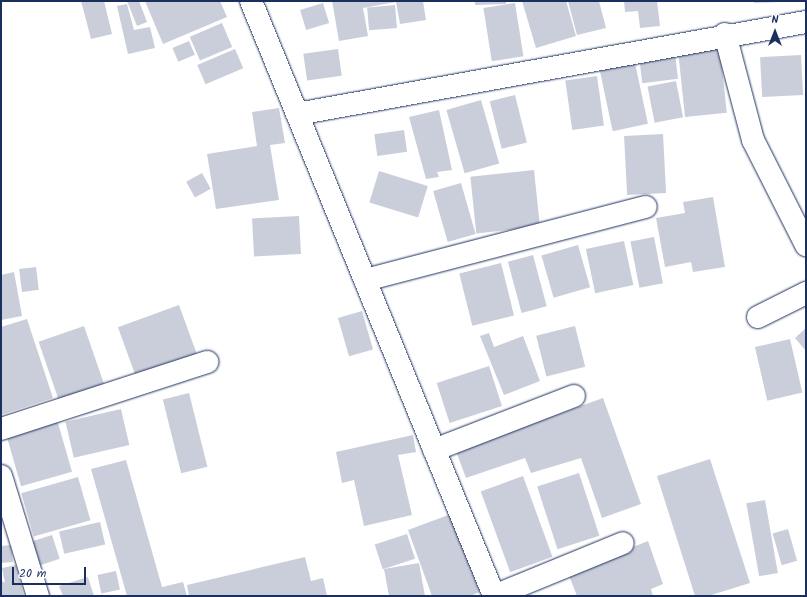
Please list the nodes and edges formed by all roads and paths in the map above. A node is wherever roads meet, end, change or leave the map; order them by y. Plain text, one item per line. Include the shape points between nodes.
1 (251, 1) edge
2 (806, 22) edge
3 (726, 34) junction
4 (297, 114) junction
5 (646, 207) dead end
6 (806, 245) edge
7 (365, 280) junction
8 (806, 293) edge
9 (758, 318) dead end
10 (207, 362) dead end
11 (574, 396) dead end
12 (1, 430) edge
13 (434, 450) junction
14 (1, 476) edge
15 (9, 528) edge
16 (623, 543) dead end
17 (38, 596) edge

1 - 4 street
2 - 3 street
3 - 4 street
3 - 6 street via 753,140
4 - 7 street
5 - 7 street
7 - 13 street
8 - 9 street
10 - 12 street
11 - 13 street
13 - 16 street via 494,596
14 - 15 street
15 - 17 street

